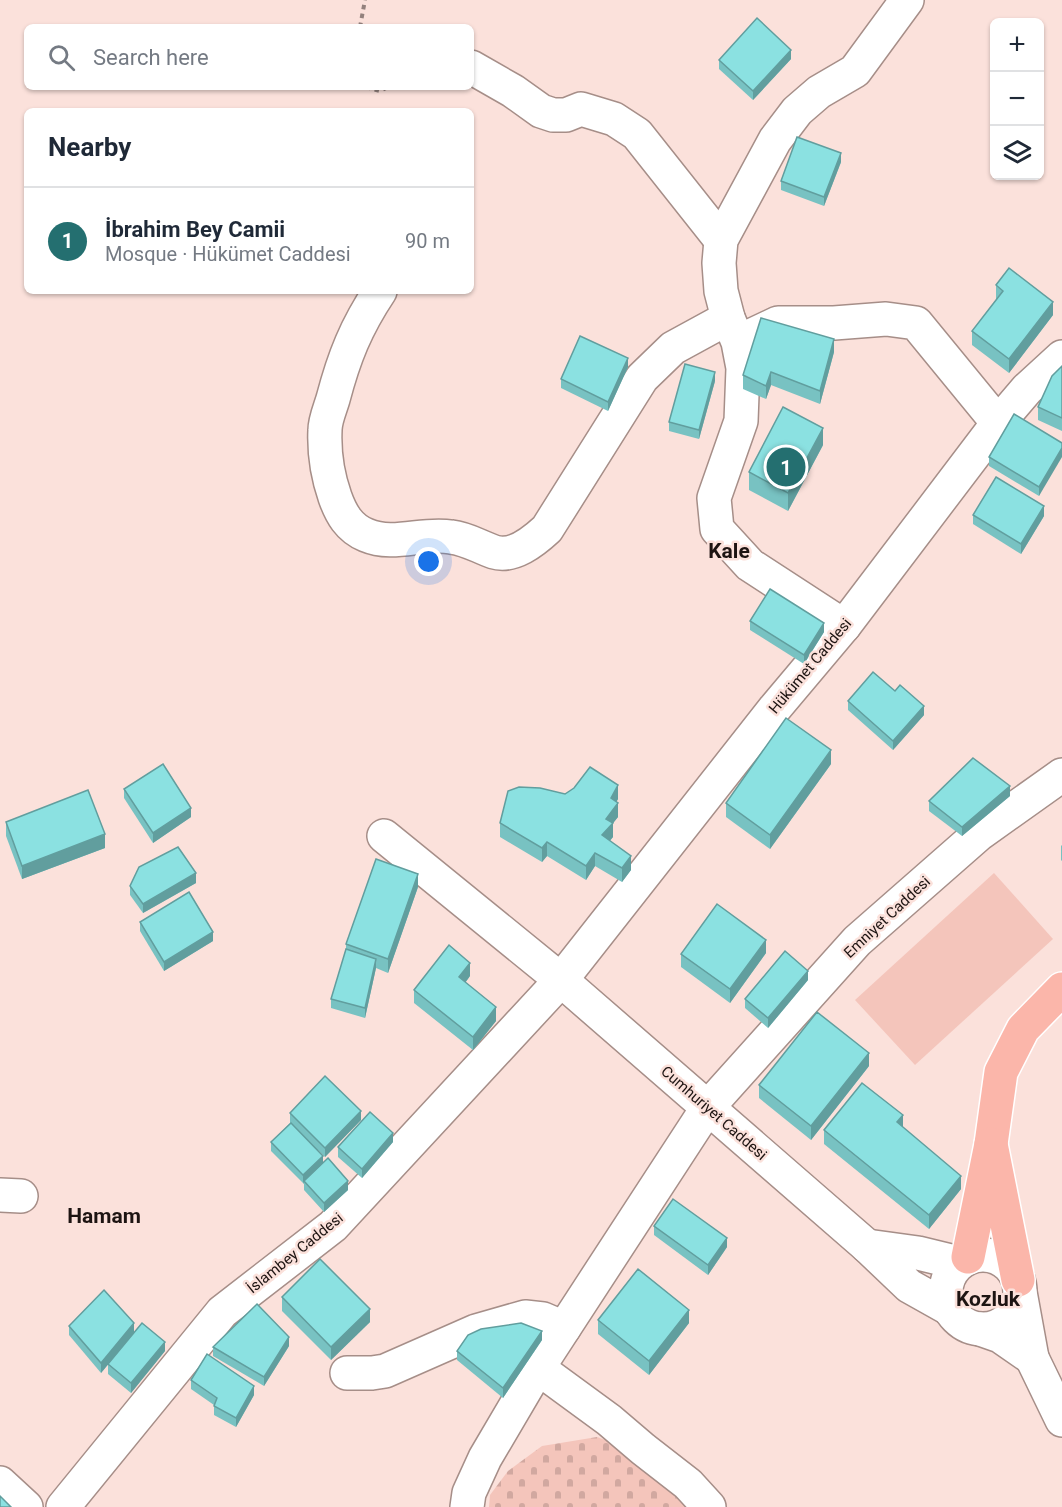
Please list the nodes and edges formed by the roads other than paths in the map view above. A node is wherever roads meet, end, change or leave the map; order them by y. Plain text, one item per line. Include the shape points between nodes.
1 (907, 0) edge
2 (474, 69) edge
3 (721, 240) junction
4 (378, 294) edge
5 (733, 330) junction
6 (1062, 357) edge
7 (998, 423) junction
8 (844, 626) junction
9 (1062, 775) edge
10 (384, 836) dead end
11 (561, 980) junction
12 (1062, 989) edge
13 (708, 1107) junction
14 (991, 1144) junction
15 (867, 1246) junction
16 (964, 1260) junction
17 (1019, 1286) junction
18 (950, 1309) junction
19 (564, 1328) junction
20 (980, 1329) junction
21 (1032, 1358) junction
22 (537, 1368) junction
23 (347, 1373) dead end
24 (1062, 1419) edge
25 (0, 1483) edge
26 (26, 1507) edge
27 (63, 1507) edge
28 (467, 1507) edge
29 (709, 1507) edge

1 - 3 street via 855,71 819,92 797,111 775,140
2 - 3 street via 541,111 566,115 581,109 614,119 638,134
3 - 5 street via 722,291
4 - 5 street via 360,320 341,368 325,428 329,481 340,510 354,528 379,539 443,536 496,552 526,546 547,529 642,378 673,348
5 - 7 street via 778,323 886,319 916,323
5 - 8 street via 743,368 741,421 714,498 717,529 750,565
6 - 7 street, Hükümet Caddesi
7 - 8 street, Hükümet Caddesi
8 - 11 street, Hükümet Caddesi via 767,717
9 - 13 street, Emniyet Caddesi via 979,834 857,941
10 - 11 street, Cumhuriyet Caddesi
11 - 13 street, Cumhuriyet Caddesi
11 - 27 street, İslambey Caddesi via 333,1226 222,1311
12 - 14 main road via 1023,1029 1001,1072
13 - 15 street, Cumhuriyet Caddesi
13 - 19 street, Emniyet Caddesi
14 - 16 main road
14 - 17 main road
15 - 16 street
15 - 18 street, Cumhuriyet Caddesi via 909,1286
16 - 17 street via 981,1254 1004,1261
16 - 18 street via 950,1273 946,1285
17 - 20 street via 1018,1304 1012,1314 993,1328
17 - 21 street
18 - 20 street via 957,1319
19 - 22 street, Emniyet Caddesi
19 - 23 street via 543,1318 525,1317 476,1330 385,1371
20 - 21 street via 1000,1336
21 - 24 street
22 - 28 street, Emniyet Caddesi via 485,1458
22 - 29 street via 609,1420 688,1484
25 - 26 street

